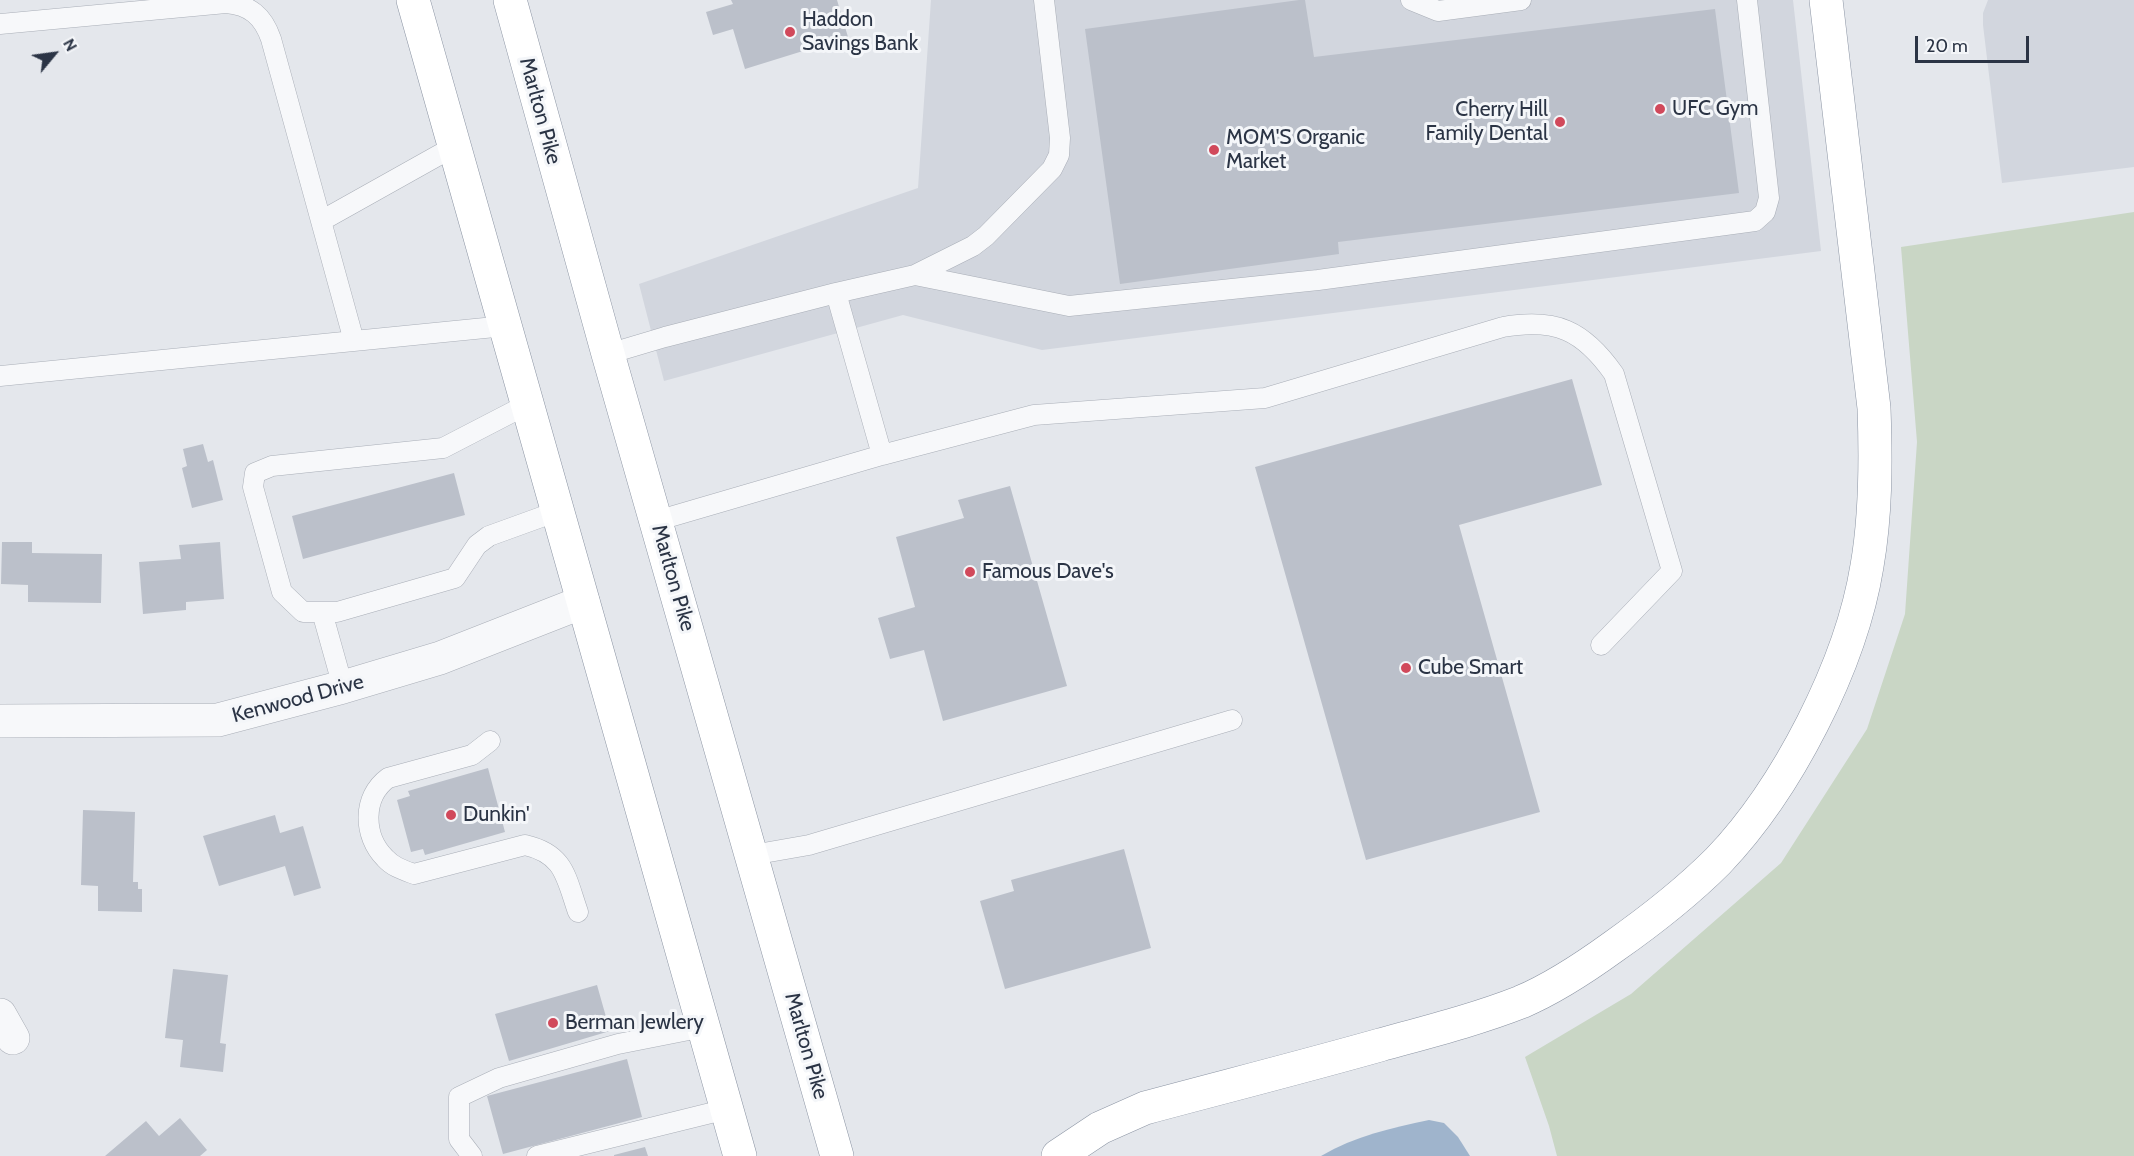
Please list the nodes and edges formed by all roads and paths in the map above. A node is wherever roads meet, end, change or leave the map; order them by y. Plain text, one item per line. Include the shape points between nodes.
1 (413, 0) edge
2 (510, 0) edge
3 (1044, 0) edge
4 (1411, 0) edge
5 (1521, 0) edge
6 (1747, 0) edge
7 (1826, 0) edge
8 (239, 2) edge
9 (0, 24) edge
10 (454, 146) junction
11 (321, 221) junction
12 (915, 275) junction
13 (836, 293) junction
14 (505, 326) junction
15 (354, 341) junction
16 (608, 354) junction
17 (0, 376) edge
18 (528, 404) junction
19 (882, 455) junction
20 (558, 511) junction
21 (657, 521) junction
22 (583, 602) junction
23 (322, 612) junction
24 (1601, 645) dead end
25 (343, 687) junction
26 (1232, 720) dead end
27 (0, 721) edge
28 (490, 741) dead end
29 (752, 855) junction
30 (578, 912) dead end
31 (704, 1027) junction
32 (727, 1109) junction
33 (472, 1156) edge
34 (537, 1156) edge
35 (740, 1156) edge
36 (837, 1156) edge
37 (1058, 1156) edge

1 - 10 highway
2 - 16 highway, Marlton Pike
3 - 12 lane via 1060,138 1059,154 1052,169 986,236
4 - 5 lane via 1438,11
6 - 12 lane via 1769,198 1765,212 1755,221 1318,280 1069,306
7 - 37 highway via 1874,408 1873,520 1867,568 1840,660 1793,759 1760,809 1720,859 1681,897 1573,975 1522,1001 1458,1023 1145,1108 1100,1128
8 - 9 lane
8 - 11 lane via 267,27
10 - 11 lane
10 - 14 highway
11 - 15 lane
12 - 13 lane
13 - 16 lane
13 - 19 lane
14 - 15 lane
14 - 18 highway
15 - 17 lane
16 - 21 highway, Marlton Pike
18 - 20 highway
18 - 23 lane via 443,448 272,466 255,473 253,487 282,592 303,612
19 - 21 lane
19 - 24 lane via 1034,415 1265,398 1503,327 1529,323 1555,326 1579,336 1599,353 1614,374 1672,571
20 - 22 highway
20 - 23 lane via 489,536 477,545 455,578 337,612
21 - 29 highway, Marlton Pike
22 - 25 street, Kenwood Drive via 441,658
22 - 31 highway
23 - 25 lane
25 - 27 street, Kenwood Drive via 219,720
26 - 29 lane via 809,845
28 - 30 lane via 472,755 388,778 377,786 369,805 368,824 373,840 384,858 400,870 414,874 525,845 542,849 555,858 563,871
29 - 36 highway, Marlton Pike
31 - 32 highway
31 - 33 lane via 618,1044 499,1078 459,1097 459,1139
32 - 34 lane
32 - 35 highway

